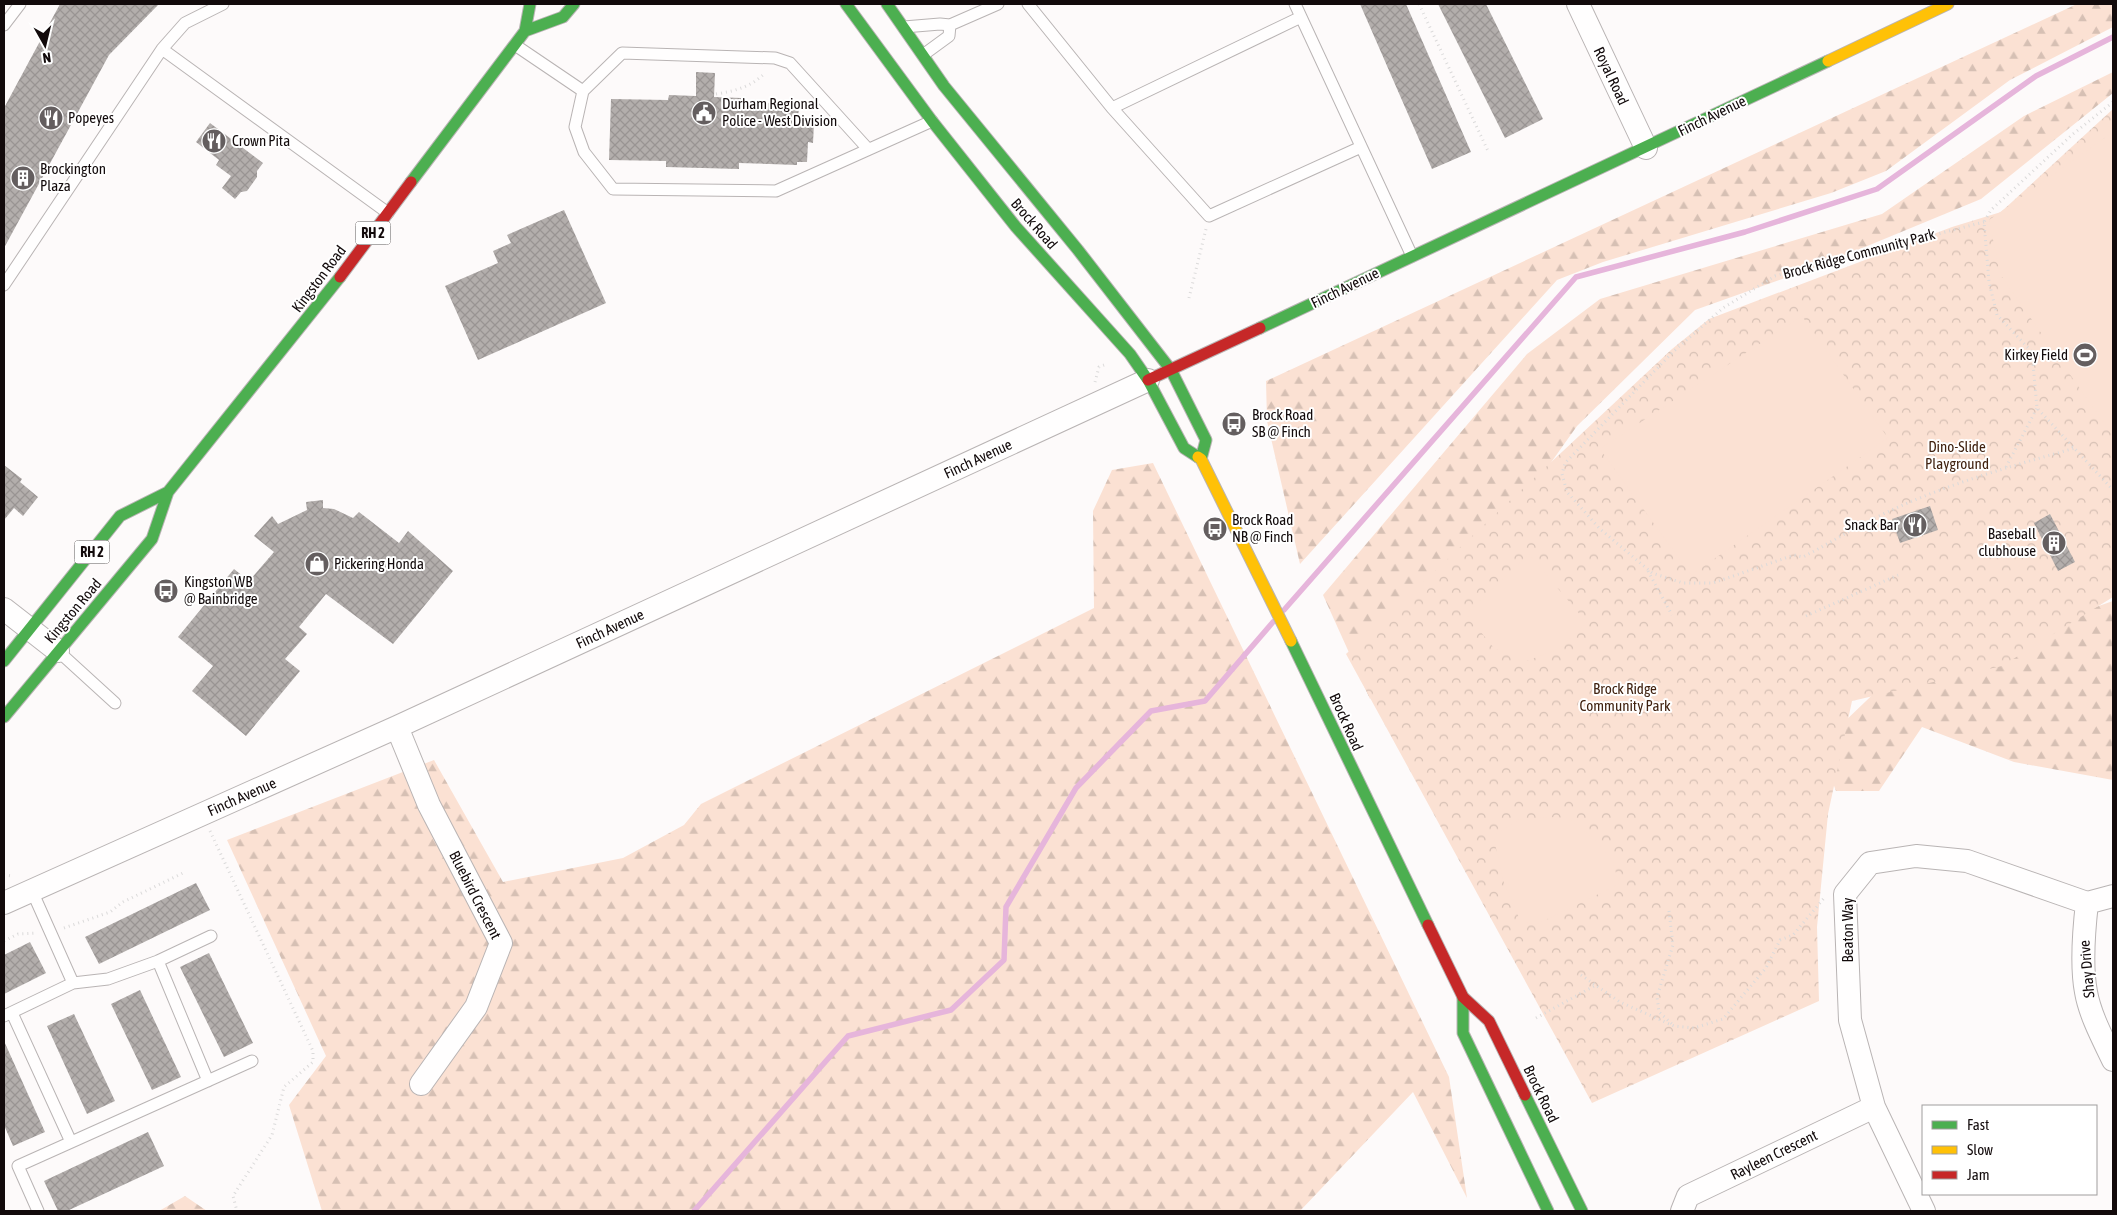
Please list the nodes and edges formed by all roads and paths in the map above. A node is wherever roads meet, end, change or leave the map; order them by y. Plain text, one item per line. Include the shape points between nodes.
1 (20, 4) edge
2 (224, 4) edge
3 (530, 4) edge
4 (574, 4) edge
5 (846, 4) edge
6 (887, 4) edge
7 (998, 4) edge
8 (1028, 4) edge
9 (1294, 4) edge
10 (1419, 4) edge
11 (1578, 4) edge
12 (1948, 4) edge
13 (1301, 17) junction
14 (4, 25) edge
15 (950, 26) junction
16 (902, 27) junction
17 (525, 31) junction
18 (515, 45) junction
19 (162, 49) junction
20 (923, 55) junction
21 (775, 58) junction
22 (583, 91) junction
23 (716, 94) dead end
24 (2113, 102) edge
25 (1112, 108) junction
26 (932, 121) junction
27 (1361, 147) junction
28 (1646, 148) junction
29 (868, 150) junction
30 (1488, 151) dead end
31 (388, 213) junction
32 (1209, 216) junction
33 (1984, 222) junction
34 (1412, 256) junction
35 (4, 285) edge
36 (1189, 298) dead end
37 (1172, 370) junction
38 (1148, 380) junction
39 (2037, 408) junction
40 (2075, 448) junction
41 (1201, 459) junction
42 (2006, 468) junction
43 (2113, 490) edge
44 (168, 492) junction
45 (1646, 568) junction
46 (1898, 575) dead end
47 (4, 609) edge
48 (1672, 615) dead end
49 (1806, 616) dead end
50 (31, 629) junction
51 (58, 651) junction
52 (4, 661) edge
53 (116, 703) dead end
54 (4, 717) edge
55 (397, 727) junction
56 (202, 815) junction
57 (183, 873) dead end
58 (32, 891) junction
59 (1827, 895) dead end
60 (2113, 896) edge
61 (2087, 903) junction
62 (4, 904) edge
63 (1669, 911) dead end
64 (51, 933) junction
65 (211, 936) dead end
66 (4, 941) edge
67 (158, 961) junction
68 (1581, 975) dead end
69 (73, 983) junction
70 (1596, 985) junction
71 (1463, 997) junction
72 (8, 1014) edge
73 (1536, 1018) dead end
74 (1674, 1026) junction
75 (2113, 1060) edge
76 (252, 1061) dead end
77 (208, 1081) junction
78 (421, 1084) dead end
79 (1874, 1107) junction
80 (71, 1142) junction
81 (38, 1211) edge
82 (237, 1211) edge
83 (1548, 1211) edge
84 (1582, 1211) edge
85 (1682, 1211) edge
86 (1924, 1211) edge

1 - 14 lane
2 - 19 lane via 185,23
3 - 17 main road, Kingston Road
4 - 17 main road via 563,17
5 - 26 main road, Brock Road
6 - 16 main road, Brock Road
7 - 15 lane
8 - 25 lane
9 - 13 lane
10 - 30 path
11 - 28 street, Royal Road
12 - 28 main road, Finch Avenue
13 - 25 lane
13 - 27 lane
15 - 16 lane
15 - 20 lane via 949,36
16 - 20 main road, Brock Road
17 - 18 main road, Kingston Road / RH 2
18 - 22 lane
18 - 31 main road, Kingston Road / RH 2
19 - 31 lane
19 - 35 lane
20 - 37 main road, Brock Road via 944,86
21 - 22 lane via 622,53
21 - 23 path via 756,82
21 - 29 lane via 790,63
22 - 29 lane via 575,127 584,152 613,189 776,191
24 - 33 path via 2073,134 1991,210
25 - 32 lane
26 - 29 lane
26 - 38 main road, Brock Road via 1016,227 1130,354
27 - 32 lane
27 - 34 lane
28 - 34 main road, Finch Avenue
31 - 44 main road, Kingston Road / RH 2
32 - 36 path
33 - 39 path via 1989,282 1997,314 2032,352
33 - 45 path, Brock Ridge Community Park via 1775,276 1723,308 1674,351 1565,463 1562,474 1567,492 1599,528
34 - 37 main road, Finch Avenue
37 - 38 main road, Finch Avenue
37 - 41 main road, Brock Road via 1206,440
38 - 41 main road, Brock Road via 1184,448
38 - 55 street, Finch Avenue
39 - 40 path
39 - 42 path
40 - 42 path
40 - 43 path
41 - 71 main road, Brock Road
42 - 45 path via 1929,494 1883,514 1803,557 1794,555 1713,583 1683,583
44 - 50 main road, Kingston Road / RH 2 via 120,516
44 - 51 main road, Kingston Road / RH 2 via 152,539
45 - 48 path
46 - 49 path
47 - 50 street
50 - 51 street
50 - 52 main road, Kingston Road / RH 2
51 - 53 lane
51 - 54 main road, Kingston Road / RH 2
55 - 56 street, Finch Avenue
55 - 78 street, Bluebird Crescent via 429,805 501,943 476,1007
56 - 58 street, Finch Avenue
56 - 82 path via 313,1051 313,1062 284,1087 272,1135 233,1196
57 - 64 path via 123,902 110,912
58 - 62 street, Finch Avenue
58 - 64 lane
59 - 74 path via 1793,935 1780,940 1766,968 1723,1019 1694,1028
60 - 61 street
61 - 75 street, Shay Drive via 2084,933 2086,992
61 - 79 street, Beaton Way via 1967,861 1916,856 1870,863 1845,894 1850,1020
63 - 74 path via 1673,945 1657,997 1659,1012
64 - 66 path via 18,934
64 - 69 lane
65 - 67 lane
67 - 69 lane via 108,978
67 - 77 lane
68 - 70 path
69 - 72 lane
70 - 73 path
70 - 74 path via 1620,1002
71 - 83 main road, Brock Road via 1463,1033
71 - 84 main road, Brock Road via 1489,1021
72 - 80 lane
76 - 77 lane
77 - 80 lane
79 - 85 street, Rayleen Crescent via 1688,1196
79 - 86 street, Beaton Way
80 - 81 lane via 18,1166

